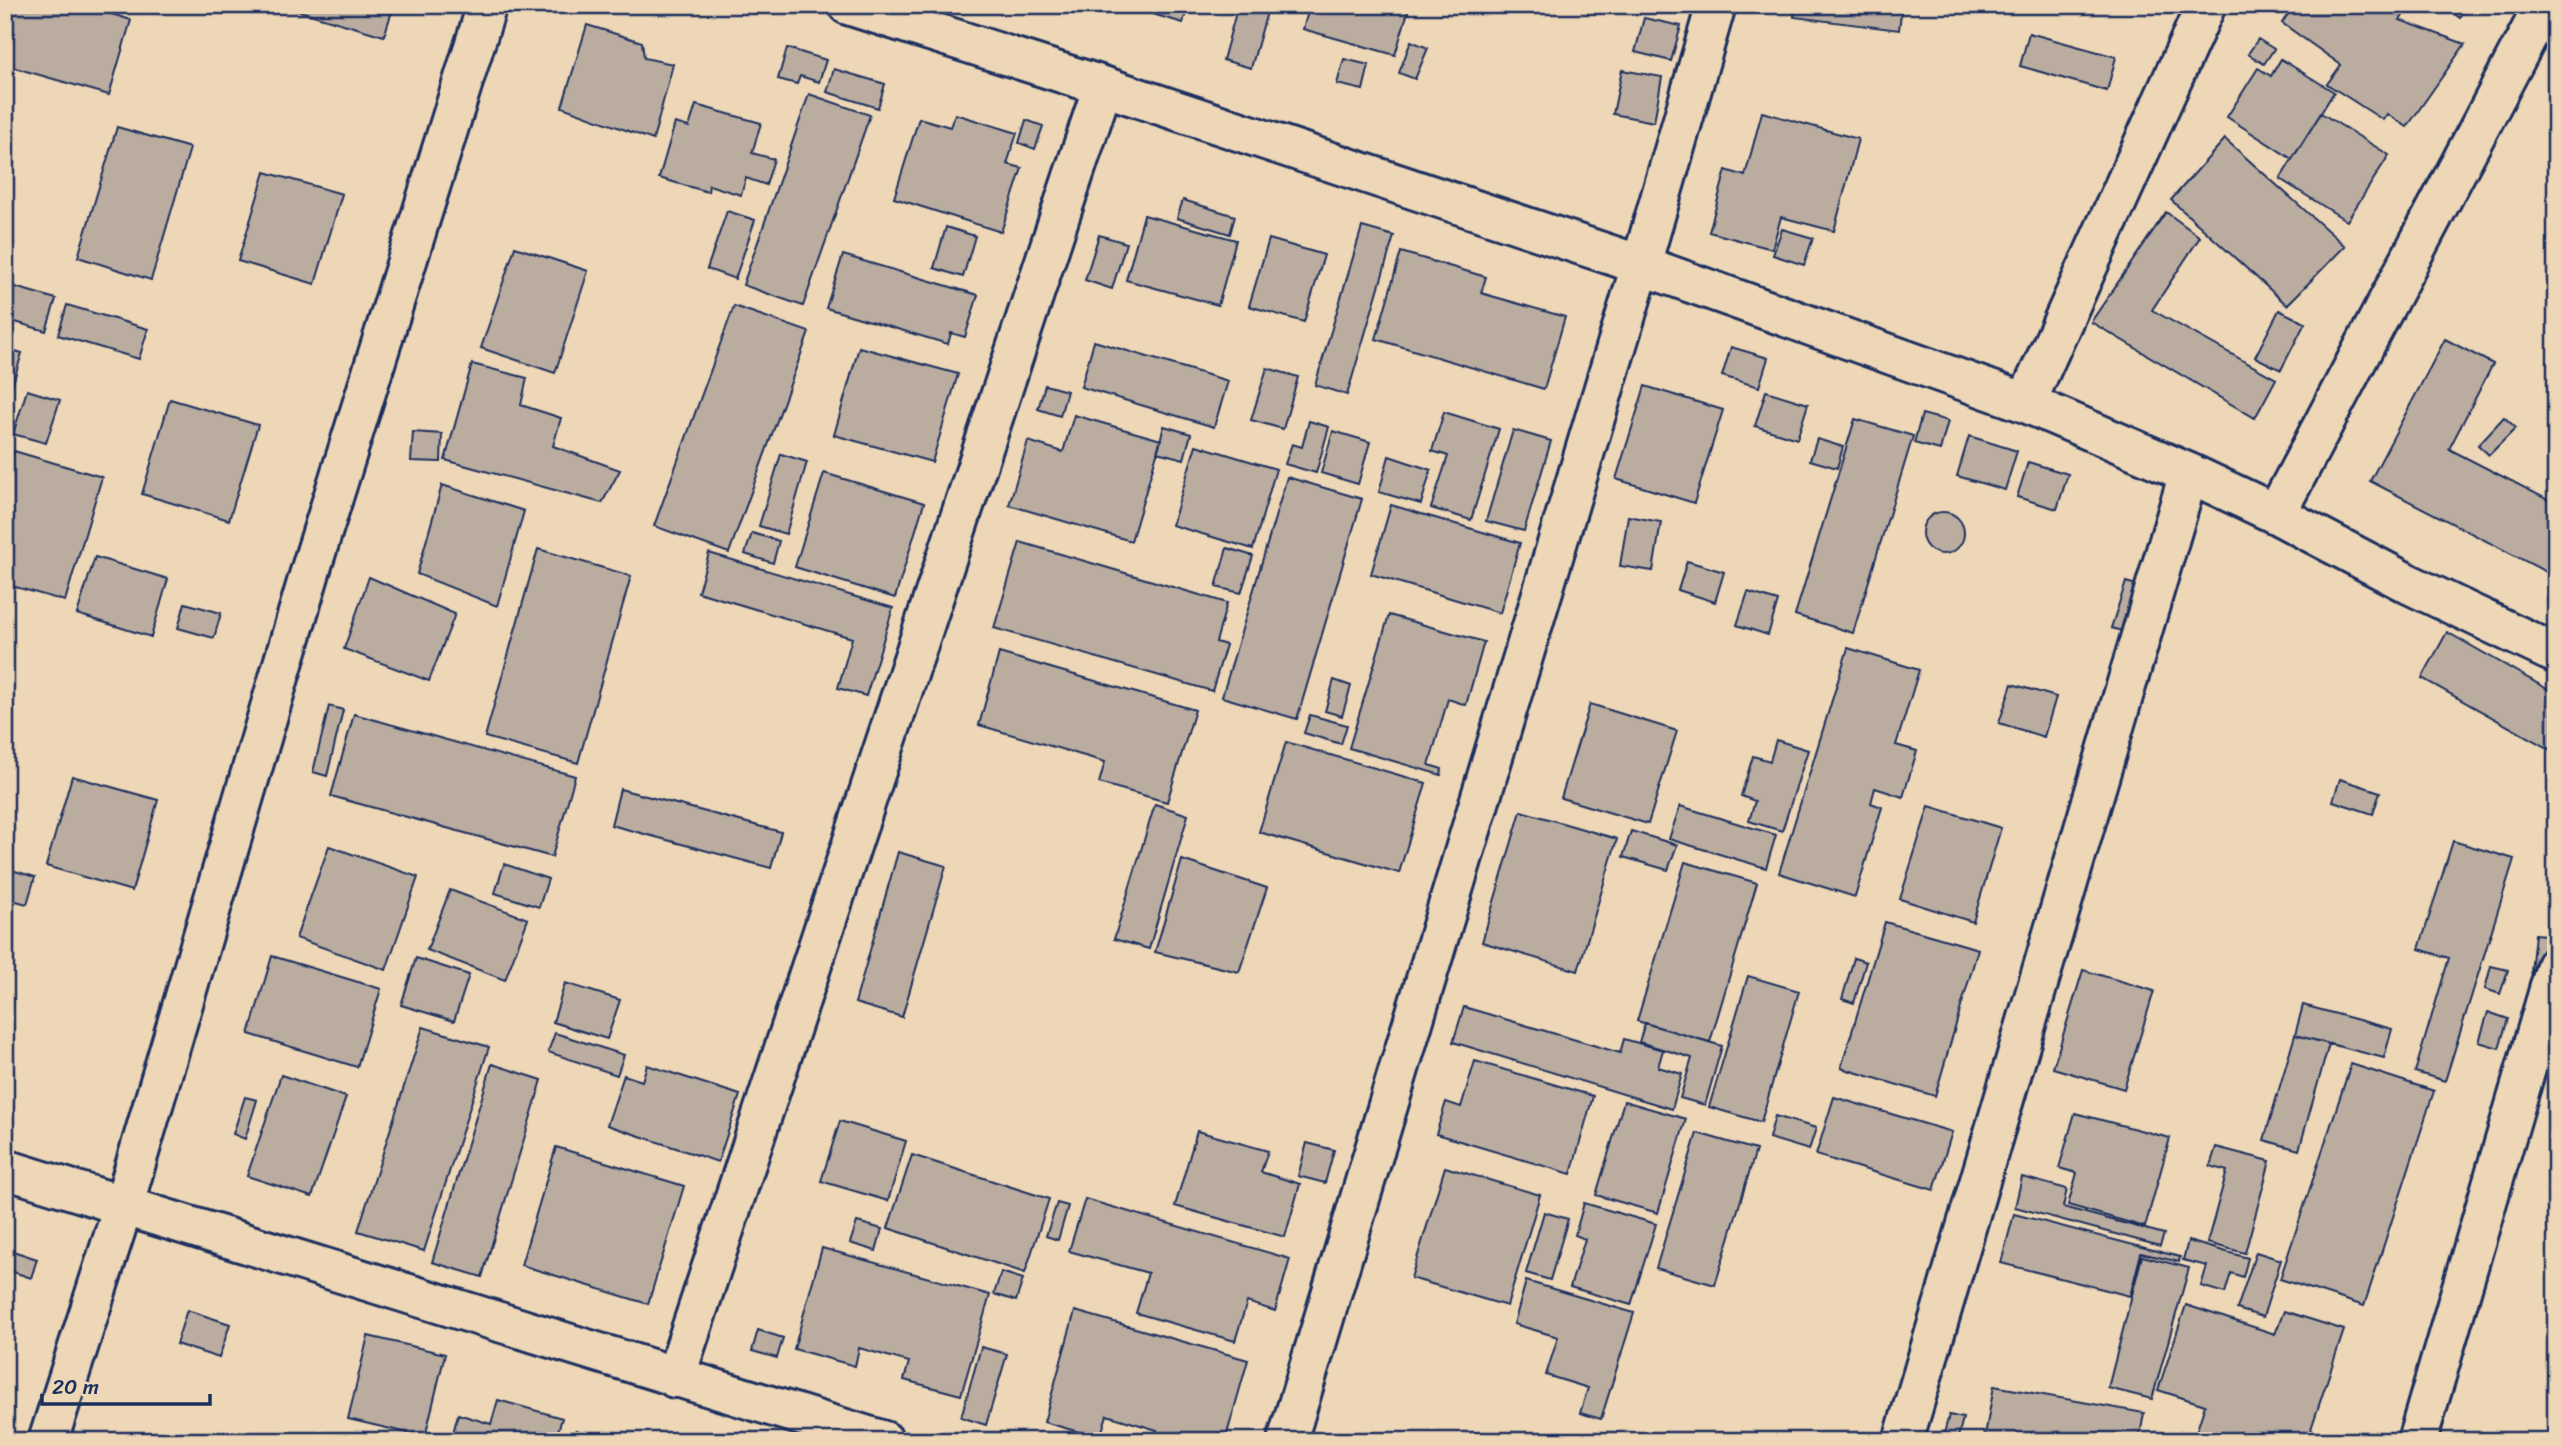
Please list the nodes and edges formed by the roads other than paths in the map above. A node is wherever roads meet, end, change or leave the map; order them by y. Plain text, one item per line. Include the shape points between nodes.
1 (487, 5) edge
2 (848, 5) edge
3 (1716, 5) edge
4 (2206, 5) edge
5 (2544, 5) edge
6 (1103, 86) junction
7 (1642, 265) junction
8 (2026, 403) junction
9 (2189, 473) junction
10 (2276, 514) junction
11 (2556, 654) edge
12 (2556, 966) edge
13 (5, 1169) edge
14 (123, 1207) junction
15 (675, 1378) junction
16 (48, 1441) edge
17 (884, 1441) edge
18 (1287, 1441) edge
19 (1903, 1441) edge
20 (2417, 1441) edge

1 - 14 street via 313,562
2 - 6 street
3 - 7 street
4 - 8 street
5 - 10 street
6 - 7 street
6 - 15 street
7 - 8 street
7 - 18 street
8 - 9 street
9 - 10 street
9 - 19 street
10 - 11 street
12 - 20 street
13 - 14 street
14 - 15 street
14 - 16 street
15 - 17 street

